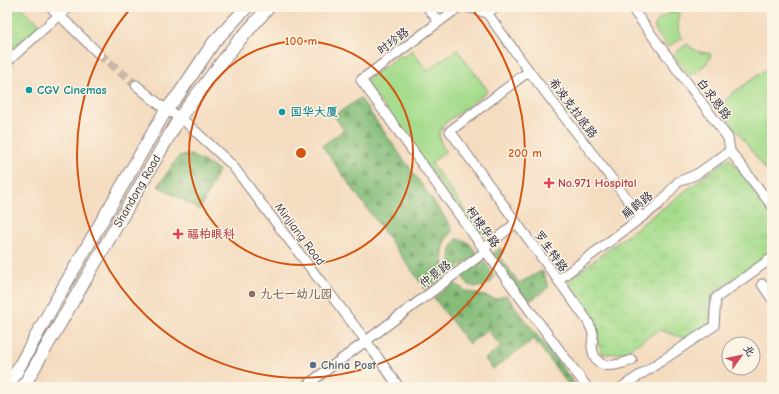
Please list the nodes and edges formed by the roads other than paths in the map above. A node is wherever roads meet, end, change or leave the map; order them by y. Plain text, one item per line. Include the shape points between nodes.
1 (50, 7) edge
2 (70, 7) edge
3 (247, 7) edge
4 (269, 7) edge
5 (427, 7) edge
6 (459, 7) edge
7 (466, 7) edge
8 (496, 7) edge
9 (631, 7) edge
10 (488, 13) junction
11 (59, 15) junction
12 (439, 22) junction
13 (99, 54) tunnel mouth
14 (7, 62) edge
15 (529, 71) junction
16 (360, 80) joint
17 (136, 85) tunnel mouth
18 (166, 110) junction
19 (180, 117) junction
20 (730, 152) junction
21 (772, 206) edge
22 (641, 217) junction
23 (516, 223) junction
24 (484, 250) junction
25 (772, 258) edge
26 (558, 280) junction
27 (762, 284) dead end
28 (772, 299) edge
29 (366, 341) junction
30 (632, 360) dead end
31 (8, 387) edge
32 (23, 387) edge
33 (304, 387) edge
34 (399, 387) edge
35 (587, 387) edge
36 (622, 387) edge

1 - 11 street
2 - 11 street
3 - 18 main road, Shandong Road via 214,42
4 - 19 main road, Shandong Road via 235,45
5 - 12 street
6 - 12 street, 时珍路
7 - 10 street
8 - 10 street
9 - 20 street, 白求恩路 via 728,138
10 - 15 street, 希波克拉底路
11 - 13 street
11 - 14 street
12 - 16 street, 时珍路
15 - 22 street, 希波克拉底路
15 - 23 street, 罗生特路 via 450,132
16 - 24 street, 柯棣华路
17 - 18 street, Minjiang Road
18 - 19 street, Minjiang Road
18 - 31 main road, Shandong Road
19 - 29 street, Minjiang Road via 232,165
19 - 32 main road, Shandong Road
20 - 21 street, 白求恩路
20 - 22 street, 扁鹊路 via 697,174 678,182 658,205
22 - 26 street, 扁鹊路
23 - 24 street, 仲景路
23 - 26 street, 罗生特路
24 - 29 street, 仲景路
24 - 35 street, 柯棣华路
25 - 36 street via 716,298 714,326
26 - 30 street, 罗生特路 via 591,327 594,356 599,362 609,366
27 - 28 street
29 - 33 street, 仲景路
29 - 34 street, Minjiang Road

